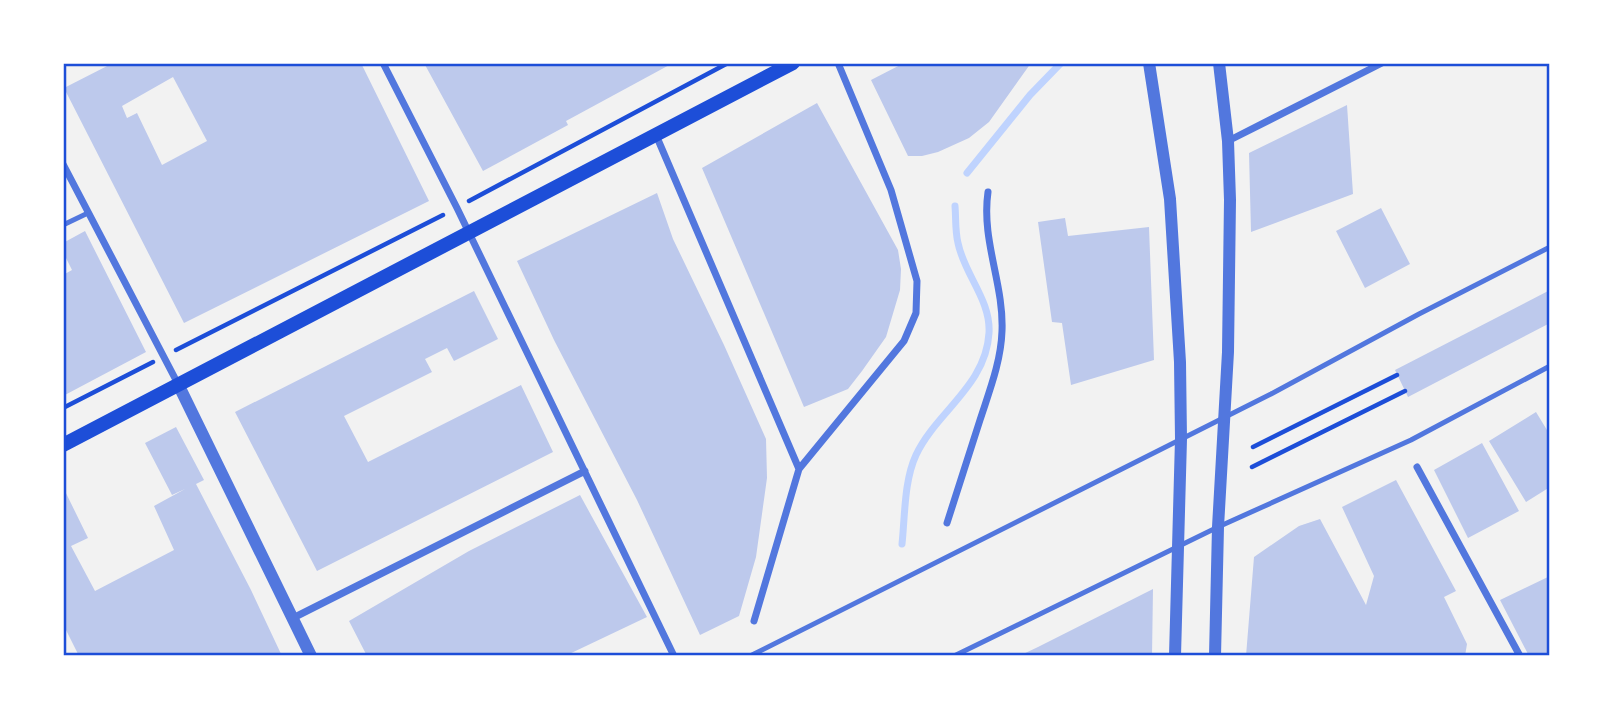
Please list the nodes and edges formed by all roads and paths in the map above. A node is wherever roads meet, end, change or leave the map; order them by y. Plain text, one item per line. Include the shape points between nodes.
1 (383, 63) edge
2 (728, 63) edge
3 (793, 63) edge
4 (838, 63) edge
5 (1149, 63) edge
6 (1219, 63) edge
7 (1382, 63) edge
8 (656, 135) junction
9 (1228, 141) junction
10 (63, 164) edge
11 (988, 192) dead end
12 (457, 208) junction
13 (89, 213) junction
14 (63, 225) edge
15 (469, 233) junction
16 (1550, 247) edge
17 (164, 357) junction
18 (1550, 366) edge
19 (1397, 375) dead end
20 (178, 384) junction
21 (1405, 391) dead end
22 (63, 408) edge
23 (1223, 419) junction
24 (1181, 439) junction
25 (63, 445) edge
26 (1253, 447) dead end
27 (1252, 467) dead end
28 (1417, 467) dead end
29 (799, 468) junction
30 (585, 471) junction
31 (947, 523) dead end
32 (1218, 527) junction
33 (1178, 548) junction
34 (293, 618) junction
35 (754, 621) dead end
36 (311, 656) edge
37 (674, 656) edge
38 (750, 656) edge
39 (954, 656) edge
40 (1175, 656) edge
41 (1215, 656) edge
42 (1520, 656) edge

1 - 12 street
2 - 12 path
3 - 8 main road
4 - 29 street via 891,190 917,281 916,313 904,341
5 - 24 street via 1170,199 1181,362
6 - 9 street
7 - 9 street
8 - 15 main road
8 - 29 street
9 - 23 street via 1230,228
10 - 13 street
11 - 31 street via 986,229 1002,332 993,379
12 - 15 street
12 - 17 path
13 - 14 lane
13 - 17 street
15 - 20 main road
15 - 30 street
16 - 23 lane
17 - 20 street
17 - 22 path
18 - 32 lane via 1411,440
19 - 26 path
20 - 25 main road
20 - 34 street
21 - 27 path
23 - 24 lane
23 - 32 street
24 - 33 street
24 - 38 lane
28 - 42 street
29 - 35 street
30 - 34 street
30 - 37 street
32 - 33 lane
32 - 41 street
33 - 39 lane
33 - 40 street
34 - 36 street

